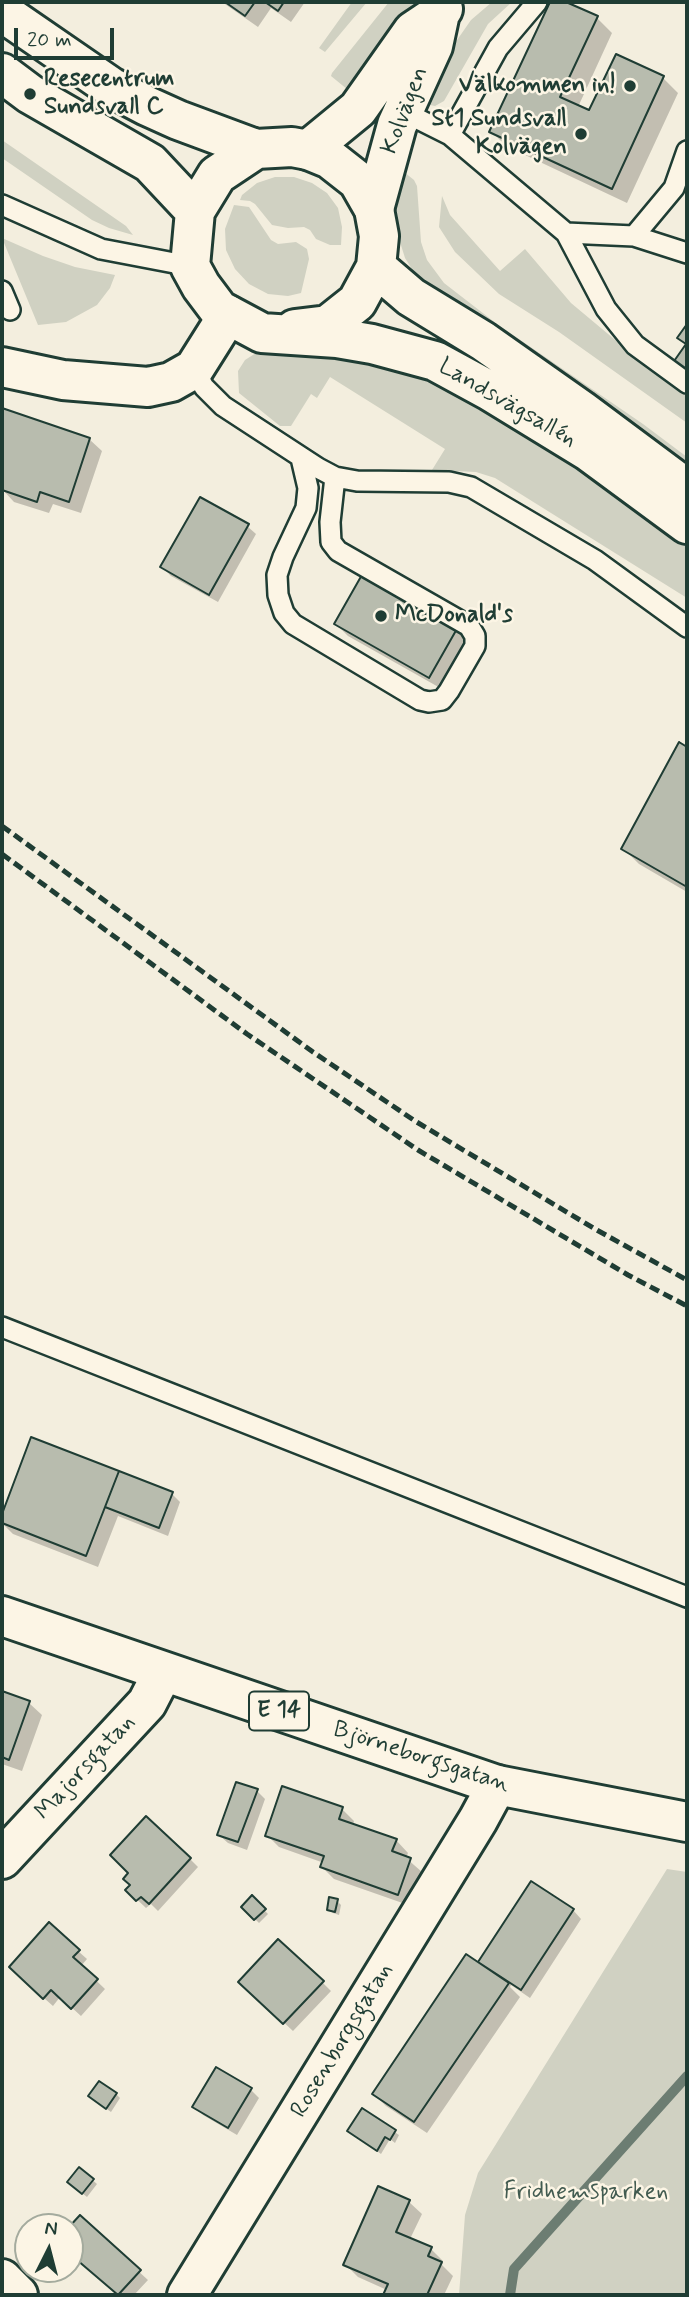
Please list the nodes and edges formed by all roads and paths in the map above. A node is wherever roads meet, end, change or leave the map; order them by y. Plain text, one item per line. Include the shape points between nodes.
1 (537, 2) edge
2 (444, 8) edge
3 (2, 12) edge
4 (2, 73) edge
5 (402, 111) junction
6 (450, 135) junction
7 (257, 149) junction
8 (309, 150) junction
9 (687, 151) edge
10 (2, 205) edge
11 (374, 209) junction
12 (195, 211) junction
13 (566, 233) junction
14 (634, 236) junction
15 (687, 253) edge
16 (190, 266) junction
17 (376, 267) junction
18 (2, 290) edge
19 (10, 310) dead end
20 (228, 315) junction
21 (262, 333) junction
22 (2, 367) edge
23 (194, 369) junction
24 (687, 383) edge
25 (301, 458) junction
26 (335, 477) junction
27 (687, 489) edge
28 (687, 524) edge
29 (687, 627) edge
30 (2, 1327) edge
31 (687, 1597) edge
32 (2, 1616) edge
33 (163, 1672) junction
34 (497, 1785) junction
35 (687, 1822) edge
36 (2, 1859) edge
37 (2, 2280) edge
38 (18, 2295) edge
39 (187, 2295) edge

1 - 6 lane via 498,48
2 - 5 main road, Kolvägen via 433,46
2 - 8 main road, Kolvägen via 413,31 358,109
3 - 7 main road via 111,87 178,120
4 - 12 main road via 150,163
5 - 6 lane
5 - 11 main road, Kolvägen
6 - 13 lane
7 - 8 main road
7 - 12 main road via 217,175
8 - 11 main road via 330,159 358,181
9 - 14 lane via 674,188
10 - 16 lane via 101,249
11 - 17 main road via 379,236
12 - 16 main road
13 - 14 lane
13 - 24 lane via 606,309 635,345
14 - 15 lane
16 - 20 main road, Landsvägsallén via 219,310
17 - 21 main road via 357,302 328,325
17 - 27 main road, Landsvägsallén via 411,298 483,341
18 - 19 lane
20 - 21 main road, Landsvägsallén
20 - 23 main road
21 - 28 main road, Landsvägsallén via 360,342 436,361 588,451
22 - 23 main road via 63,380 148,387 171,382
23 - 25 lane via 223,406
25 - 26 lane
25 - 26 lane via 308,488 306,508 276,575 284,613 293,624 420,699 442,700 475,646 475,636 469,626 338,551 331,542 330,522
26 - 29 lane via 471,487 594,560
30 - 31 lane
32 - 33 main road, Björneborgsgatan / E 14
33 - 34 main road, Björneborgsgatan / E 14
33 - 36 main road, Majorsgatan via 147,1703
34 - 35 main road, Björneborgsgatan / E 14
34 - 39 main road, Rosenborgsgatan
37 - 38 main road

